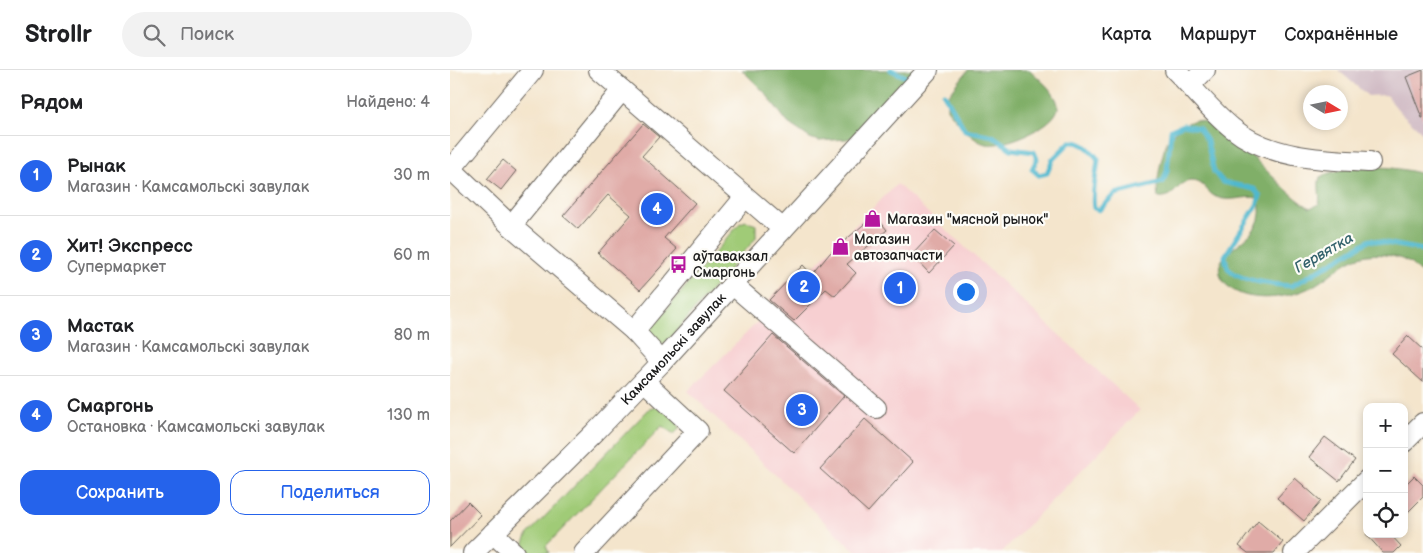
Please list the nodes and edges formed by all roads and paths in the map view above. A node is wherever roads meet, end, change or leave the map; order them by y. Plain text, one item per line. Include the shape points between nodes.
1 (532, 70) edge
2 (599, 70) edge
3 (928, 70) edge
4 (1175, 70) edge
5 (1205, 70) edge
6 (1190, 85) junction
7 (622, 90) junction
8 (1370, 162) dead end
9 (745, 197) junction
10 (511, 226) junction
11 (783, 229) junction
12 (733, 285) junction
13 (634, 331) junction
14 (662, 362) junction
15 (644, 381) junction
16 (876, 408) dead end
17 (1423, 423) edge
18 (1408, 438) edge
19 (1363, 484) edge
20 (493, 533) junction
21 (473, 553) edge
22 (514, 553) edge
23 (584, 553) edge
24 (1294, 553) edge

1 - 10 street via 451,169
2 - 7 street
3 - 11 street, Камсамольскі завулак
4 - 6 street
5 - 6 street
6 - 8 street via 1232,128 1252,141 1318,160
7 - 9 street
7 - 10 street
9 - 11 street
9 - 13 street
10 - 13 street
11 - 12 street, Камсамольскі завулак
12 - 14 street, Камсамольскі завулак
12 - 16 street
13 - 14 street
14 - 15 street, Камсамольскі завулак
15 - 20 street, Камсамольскі завулак
15 - 23 street via 698,431
17 - 18 street
19 - 24 street
20 - 21 street, Камсамольскі завулак
20 - 22 street

